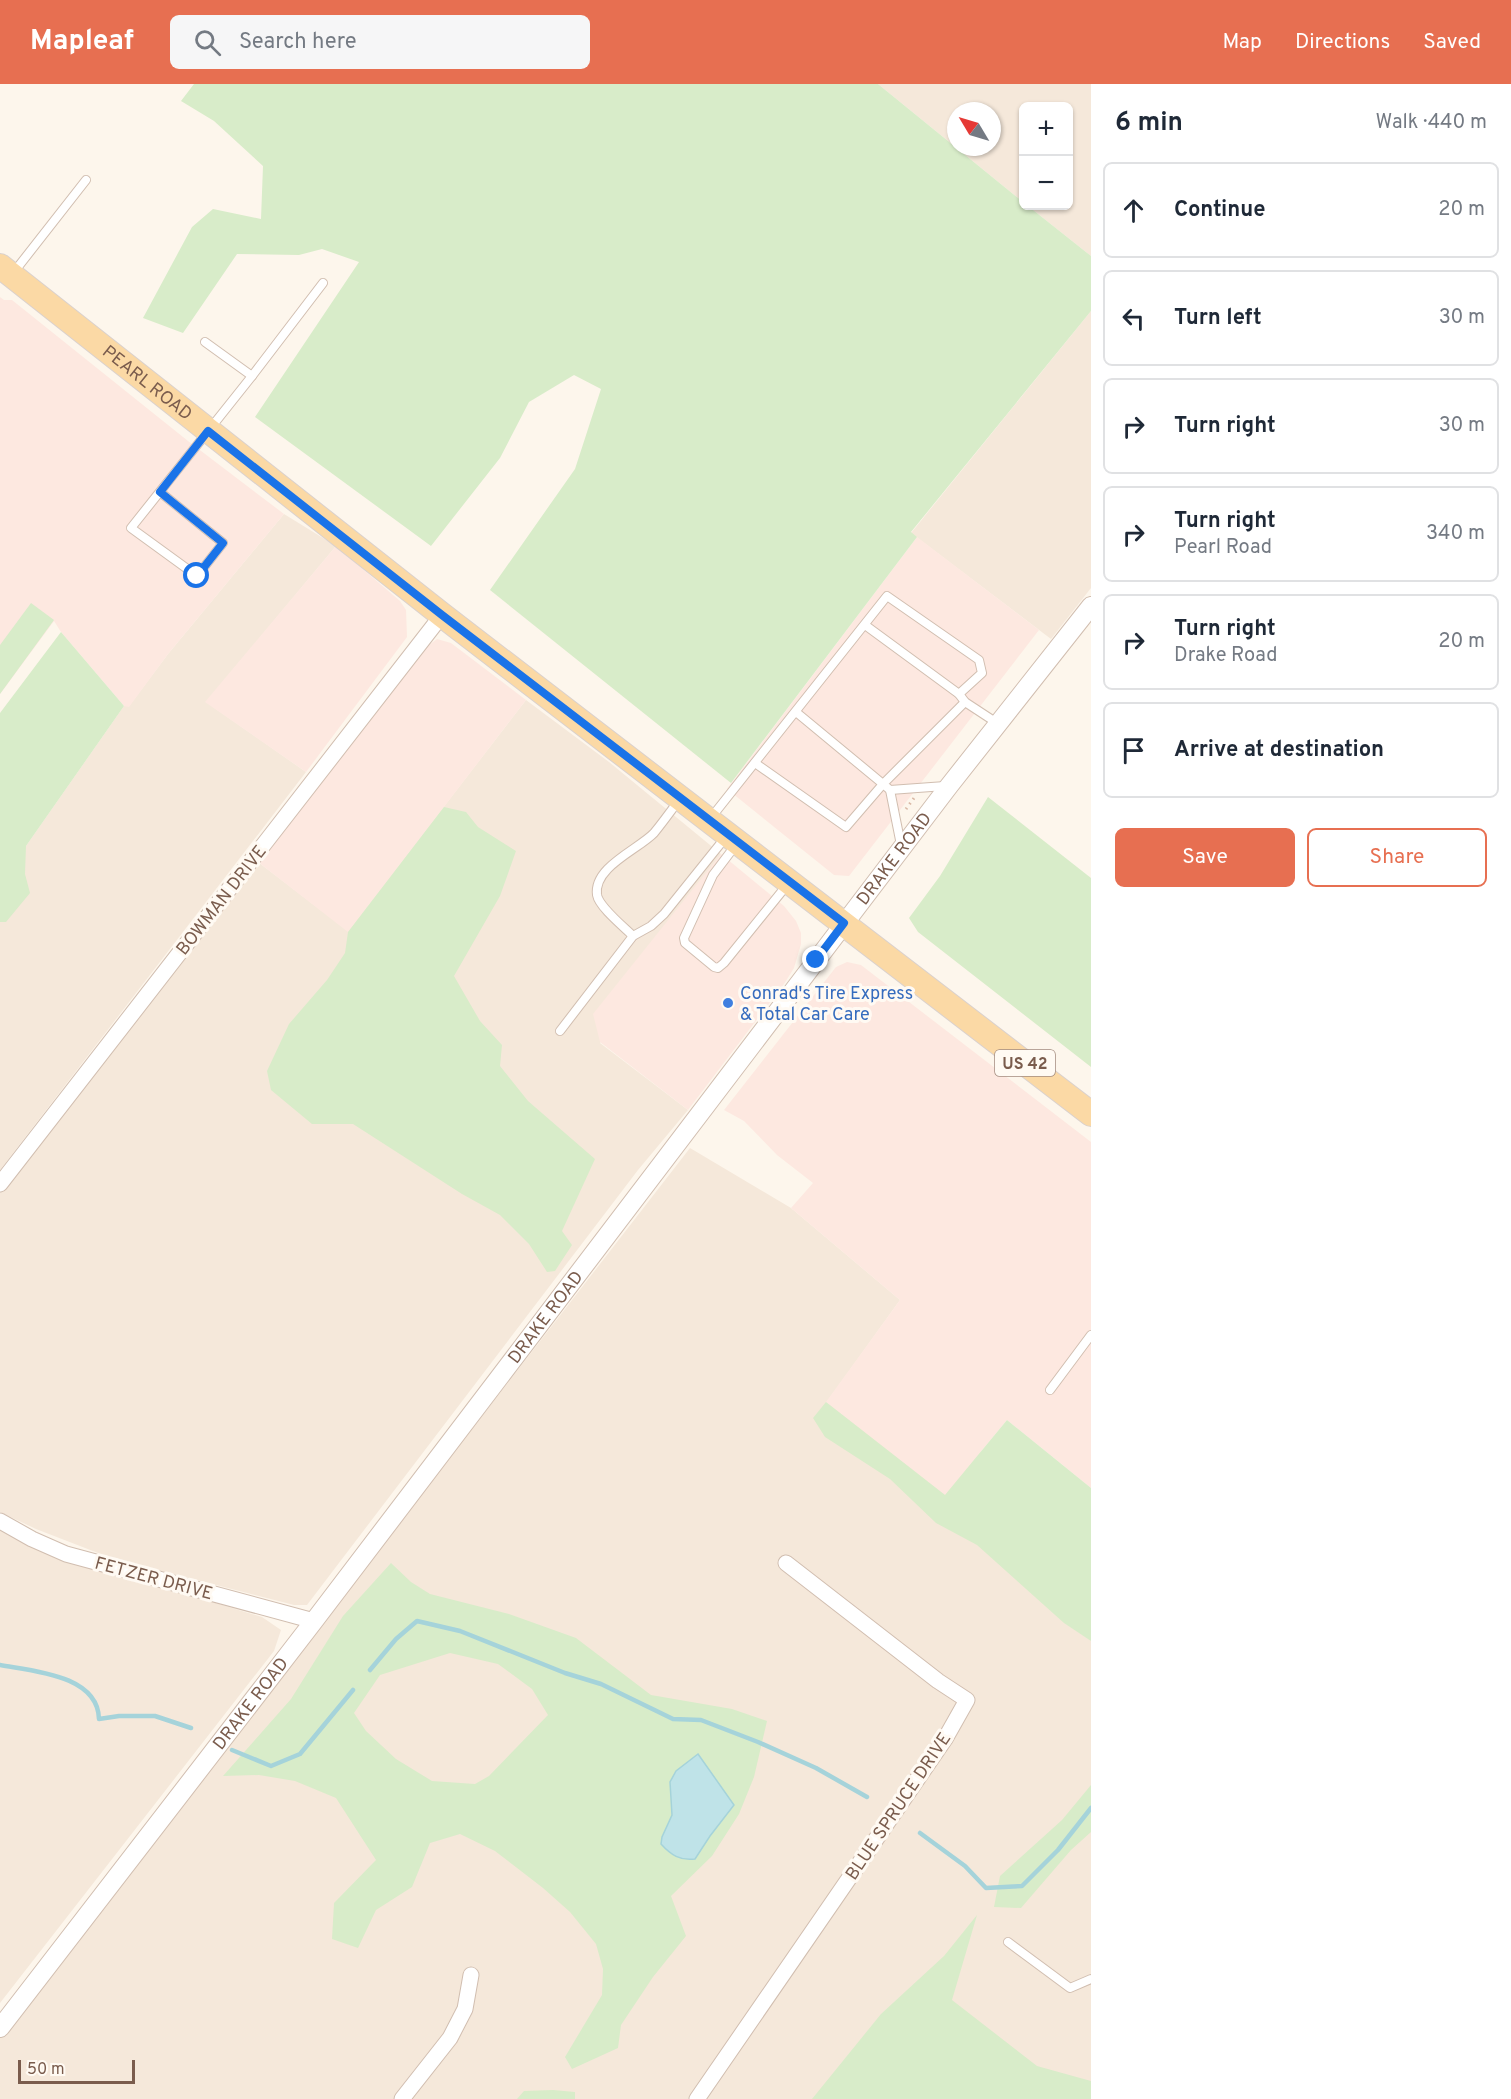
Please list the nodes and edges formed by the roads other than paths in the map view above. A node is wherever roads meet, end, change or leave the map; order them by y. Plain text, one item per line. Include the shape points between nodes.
1 (86, 180) dead end
2 (4, 271) edge
3 (323, 283) dead end
4 (205, 342) dead end
5 (252, 376) junction
6 (208, 431) junction
7 (160, 492) junction
8 (1091, 606) edge
9 (442, 615) junction
10 (865, 625) junction
11 (959, 694) junction
12 (965, 702) junction
13 (796, 712) junction
14 (999, 725) junction
15 (755, 763) junction
16 (950, 786) junction
17 (886, 787) junction
18 (680, 798) junction
19 (725, 832) junction
20 (901, 849) junction
21 (790, 882) junction
22 (844, 923) junction
23 (633, 936) junction
24 (560, 1031) dead end
25 (1091, 1114) edge
26 (0, 1184) edge
27 (1091, 1335) edge
28 (1050, 1390) dead end
29 (0, 1521) edge
30 (786, 1563) dead end
31 (314, 1622) junction
32 (1008, 1942) dead end
33 (471, 1975) dead end
34 (1091, 1979) edge
35 (0, 2028) edge
36 (402, 2099) edge
37 (698, 2099) edge

1 - 2 lane
2 - 6 main road, PEARL ROAD / US 42
3 - 5 lane
4 - 5 lane
5 - 6 lane
6 - 7 lane
6 - 9 main road, PEARL ROAD / US 42
7 - 7 lane via 131,528 197,576 223,543
8 - 14 street, DRAKE ROAD
9 - 18 main road, PEARL ROAD / US 42
9 - 26 street, BOWMAN DRIVE
10 - 11 lane
10 - 11 lane via 887,596 979,660 982,673
10 - 13 lane
11 - 12 lane
12 - 14 lane
12 - 17 lane
13 - 15 lane
13 - 17 lane
14 - 16 street, DRAKE ROAD
15 - 17 lane via 846,827
15 - 19 lane
16 - 17 lane
16 - 20 street, DRAKE ROAD
17 - 20 lane
18 - 19 main road, PEARL ROAD / US 42
18 - 23 lane via 652,834 606,871 598,888 600,904
19 - 21 main road, PEARL ROAD / US 42
19 - 21 lane via 713,875 684,938 714,968 724,963
19 - 23 lane via 664,914
20 - 22 street, DRAKE ROAD
21 - 22 main road, PEARL ROAD / US 42
22 - 25 main road, PEARL ROAD / US 42
22 - 31 street, DRAKE ROAD
23 - 24 lane
27 - 28 lane
29 - 31 street, FETZER DRIVE via 66,1554
30 - 37 street, BLUE SPRUCE DRIVE via 967,1700 945,1739
31 - 35 street, DRAKE ROAD
32 - 34 lane via 1070,1988
33 - 36 street via 465,2009 450,2038

